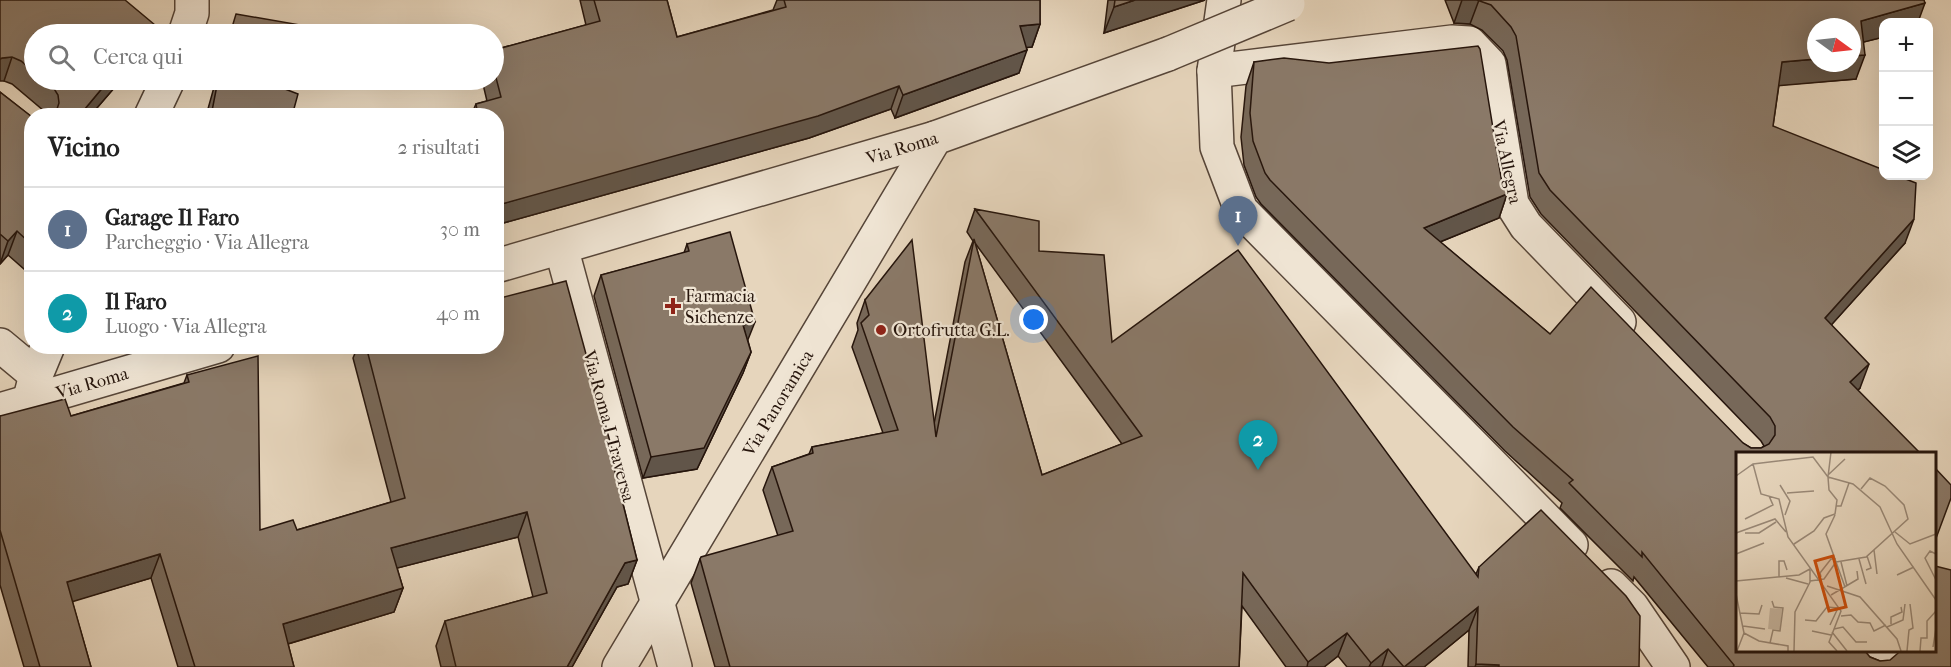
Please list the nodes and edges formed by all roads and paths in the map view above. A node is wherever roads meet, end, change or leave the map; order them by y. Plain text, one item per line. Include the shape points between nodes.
1 (192, 0) edge
2 (1224, 0) edge
3 (1292, 2) edge
4 (188, 24) edge
5 (1214, 71) junction
6 (164, 90) edge
7 (156, 108) edge
8 (935, 138) junction
9 (561, 247) junction
10 (504, 264) edge
11 (1641, 344) edge
12 (0, 345) edge
13 (177, 354) edge
14 (28, 383) edge
15 (657, 604) junction
16 (1885, 652) edge
17 (619, 667) edge
18 (675, 667) edge
19 (1673, 667) edge
20 (1873, 667) edge

1 - 4 street
2 - 5 street
3 - 8 street, Via Roma, bridge via 1168,54
5 - 11 street, Via Allegra via 1469,42 1489,64 1512,204 1526,226
5 - 19 street via 1217,147 1241,210 1632,607
6 - 7 street
8 - 9 street, Via Roma
8 - 15 street, Via Panoramica
9 - 10 street, Via Roma
9 - 15 street, Via Roma I Traversa
12 - 14 street
13 - 14 street, Via Roma
15 - 17 street, Via Panoramica
15 - 18 street, Via Roma I Traversa
16 - 20 street

